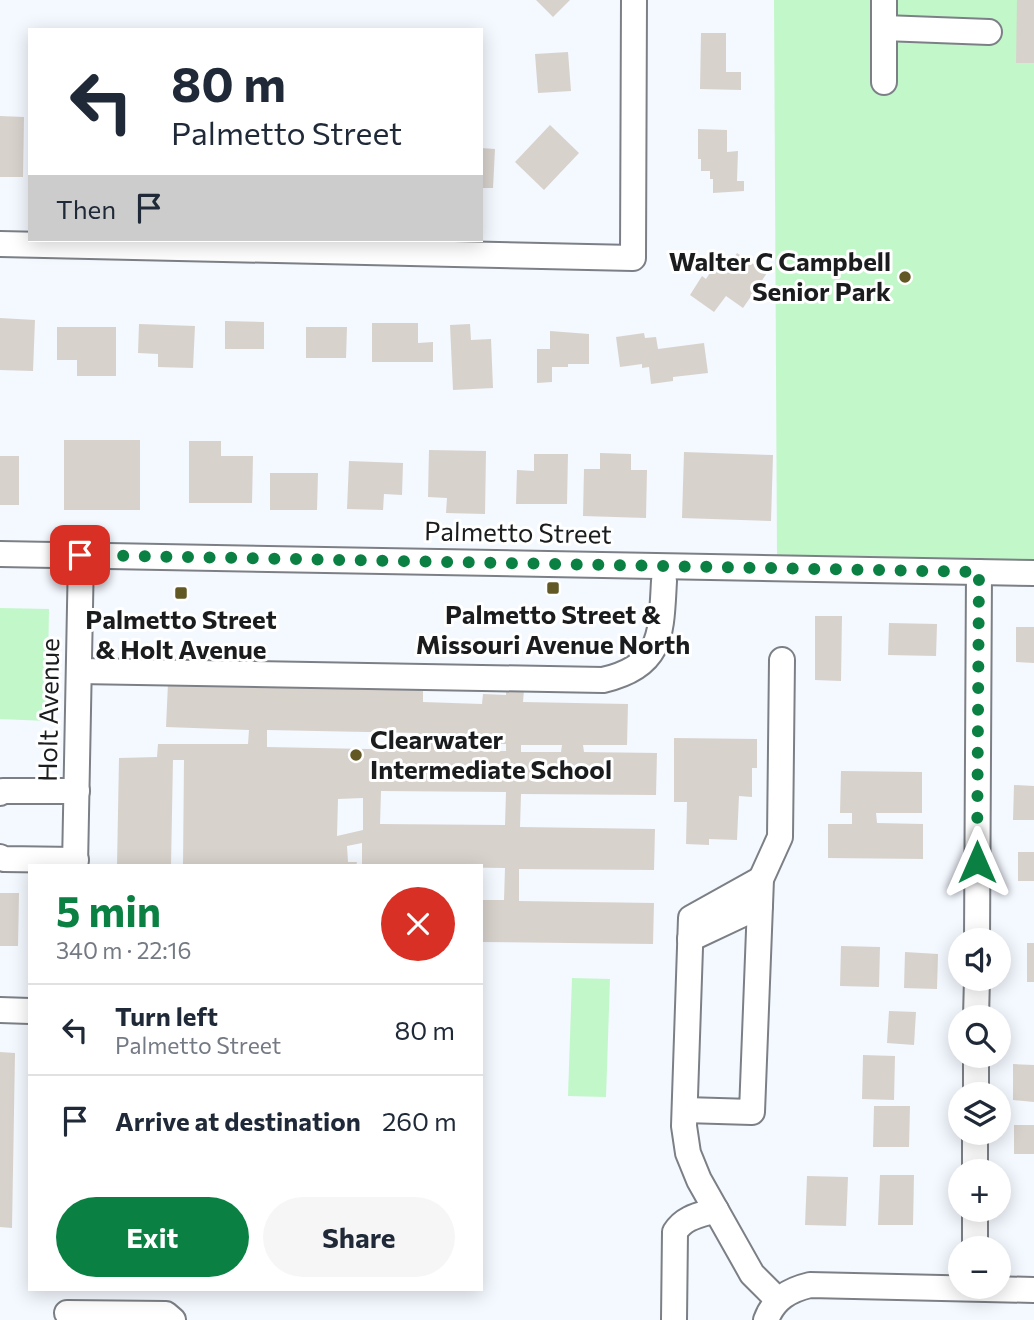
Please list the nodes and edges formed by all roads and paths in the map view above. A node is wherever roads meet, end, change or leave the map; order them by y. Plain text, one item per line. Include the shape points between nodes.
1 (635, 0) edge
2 (884, 0) edge
3 (884, 28) junction
4 (989, 32) dead end
5 (884, 82) dead end
6 (0, 244) edge
7 (0, 554) edge
8 (81, 564) junction
9 (0, 570) edge
10 (1034, 573) edge
11 (979, 579) junction
12 (664, 581) junction
13 (1034, 587) edge
14 (782, 660) dead end
15 (79, 671) junction
16 (77, 791) junction
17 (0, 793) edge
18 (0, 857) edge
19 (76, 863) edge
20 (761, 879) junction
21 (760, 906) junction
22 (691, 928) junction
23 (977, 928) edge
24 (0, 1010) edge
25 (28, 1011) edge
26 (685, 1110) junction
27 (716, 1210) junction
28 (948, 1287) edge
29 (1011, 1289) edge
30 (1034, 1290) edge
31 (67, 1308) edge
32 (772, 1310) edge
33 (173, 1320) edge
34 (674, 1320) edge

1 - 6 street via 633,258
2 - 3 street
3 - 4 street
3 - 5 street
7 - 8 street, Palmetto Street
8 - 9 street, Palmetto Street
8 - 11 street, Palmetto Street
8 - 12 street, Palmetto Street
8 - 15 street, Holt Avenue
10 - 11 street, Palmetto Street
11 - 12 street, Palmetto Street
11 - 13 street, Palmetto Street
11 - 23 street
12 - 15 street via 660,632 650,654 631,671 603,680
14 - 20 street via 780,837
15 - 16 street, Holt Avenue
16 - 17 street
16 - 19 street, Holt Avenue
18 - 19 street
20 - 21 street
20 - 22 street
21 - 22 street
21 - 26 street via 752,1112
22 - 26 street
24 - 25 street
26 - 27 street via 688,1153
27 - 32 street
27 - 34 street via 687,1219 675,1232
28 - 32 street via 823,1284 787,1293
29 - 30 street
31 - 33 street via 166,1314

